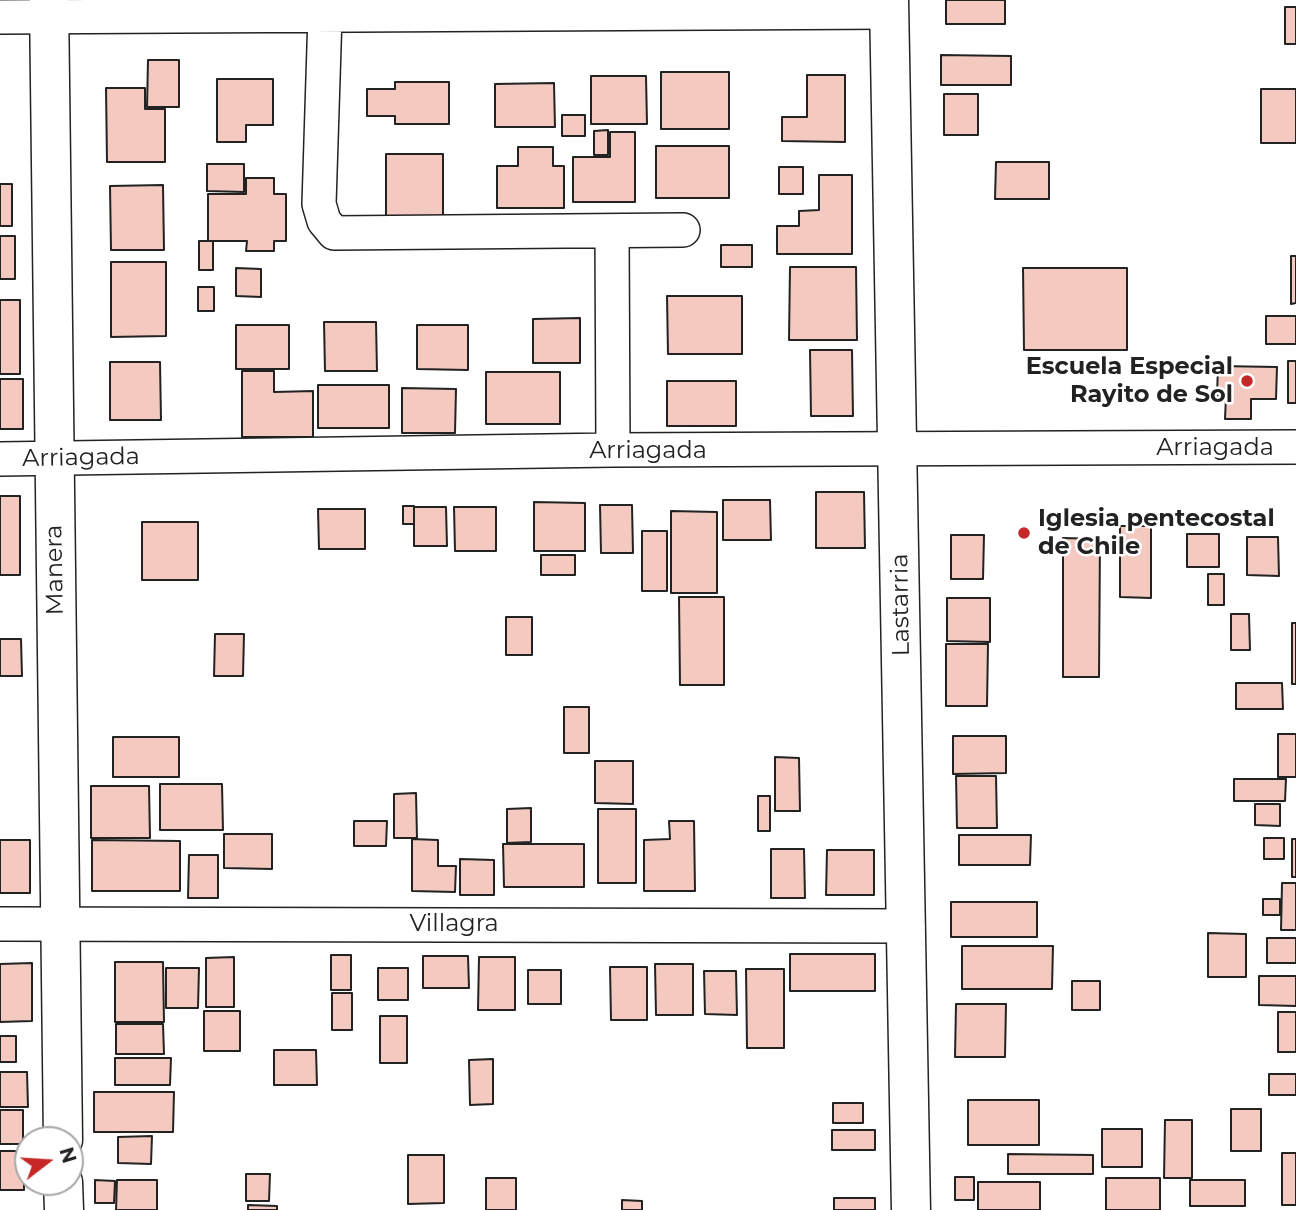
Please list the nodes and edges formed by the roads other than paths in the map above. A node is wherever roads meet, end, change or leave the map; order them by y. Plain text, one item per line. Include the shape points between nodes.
1 (889, 6) edge
2 (473, 8) edge
3 (49, 9) edge
4 (325, 15) junction
5 (0, 17) edge
6 (683, 230) dead end
7 (612, 231) junction
8 (1296, 447) edge
9 (613, 450) junction
10 (897, 450) junction
11 (54, 458) junction
12 (0, 459) edge
13 (60, 923) junction
14 (0, 924) edge
15 (908, 926) junction
16 (63, 1126) edge
17 (911, 1210) edge

1 - 2 street
1 - 10 main road, Lastarria
2 - 4 street
3 - 4 street
3 - 5 street
3 - 11 main road, Manera
4 - 7 street via 319,204 334,233
6 - 7 street
7 - 9 street
8 - 10 street, Arriagada
9 - 10 street, Arriagada
9 - 11 street, Arriagada
10 - 15 main road, Lastarria
11 - 12 street, Arriagada
11 - 13 main road, Manera
13 - 14 street, Villagra
13 - 15 street, Villagra
13 - 16 main road, Manera
15 - 17 main road, Lastarria

